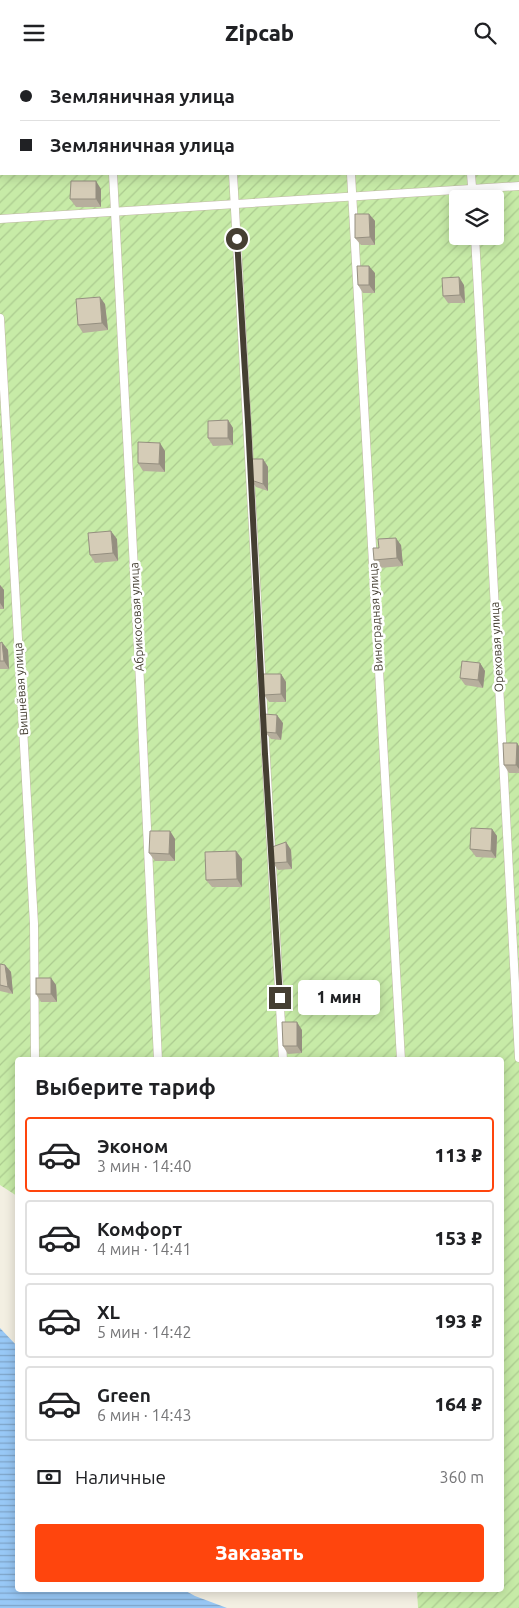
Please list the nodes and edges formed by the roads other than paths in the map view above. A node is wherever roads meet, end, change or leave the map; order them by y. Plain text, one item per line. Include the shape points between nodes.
1 (113, 175) edge
2 (233, 175) edge
3 (351, 175) edge
4 (471, 175) edge
5 (519, 186) edge
6 (472, 189) junction
7 (352, 197) junction
8 (234, 203) junction
9 (115, 211) junction
10 (0, 219) edge
11 (474, 245) edge
12 (0, 318) edge
13 (35, 1057) edge
14 (158, 1057) edge
15 (283, 1057) edge
16 (401, 1057) edge
17 (519, 1058) edge

1 - 9 lane, Абрикосовая улица
2 - 8 lane
3 - 7 lane, Виноградная улица
4 - 6 lane
5 - 6 lane
6 - 7 lane
7 - 8 lane
7 - 16 lane, Виноградная улица
8 - 9 lane
8 - 15 lane
9 - 10 lane
9 - 14 lane, Абрикосовая улица
11 - 17 lane, Ореховая улица
12 - 13 lane, Вишнёвая улица via 34,924

